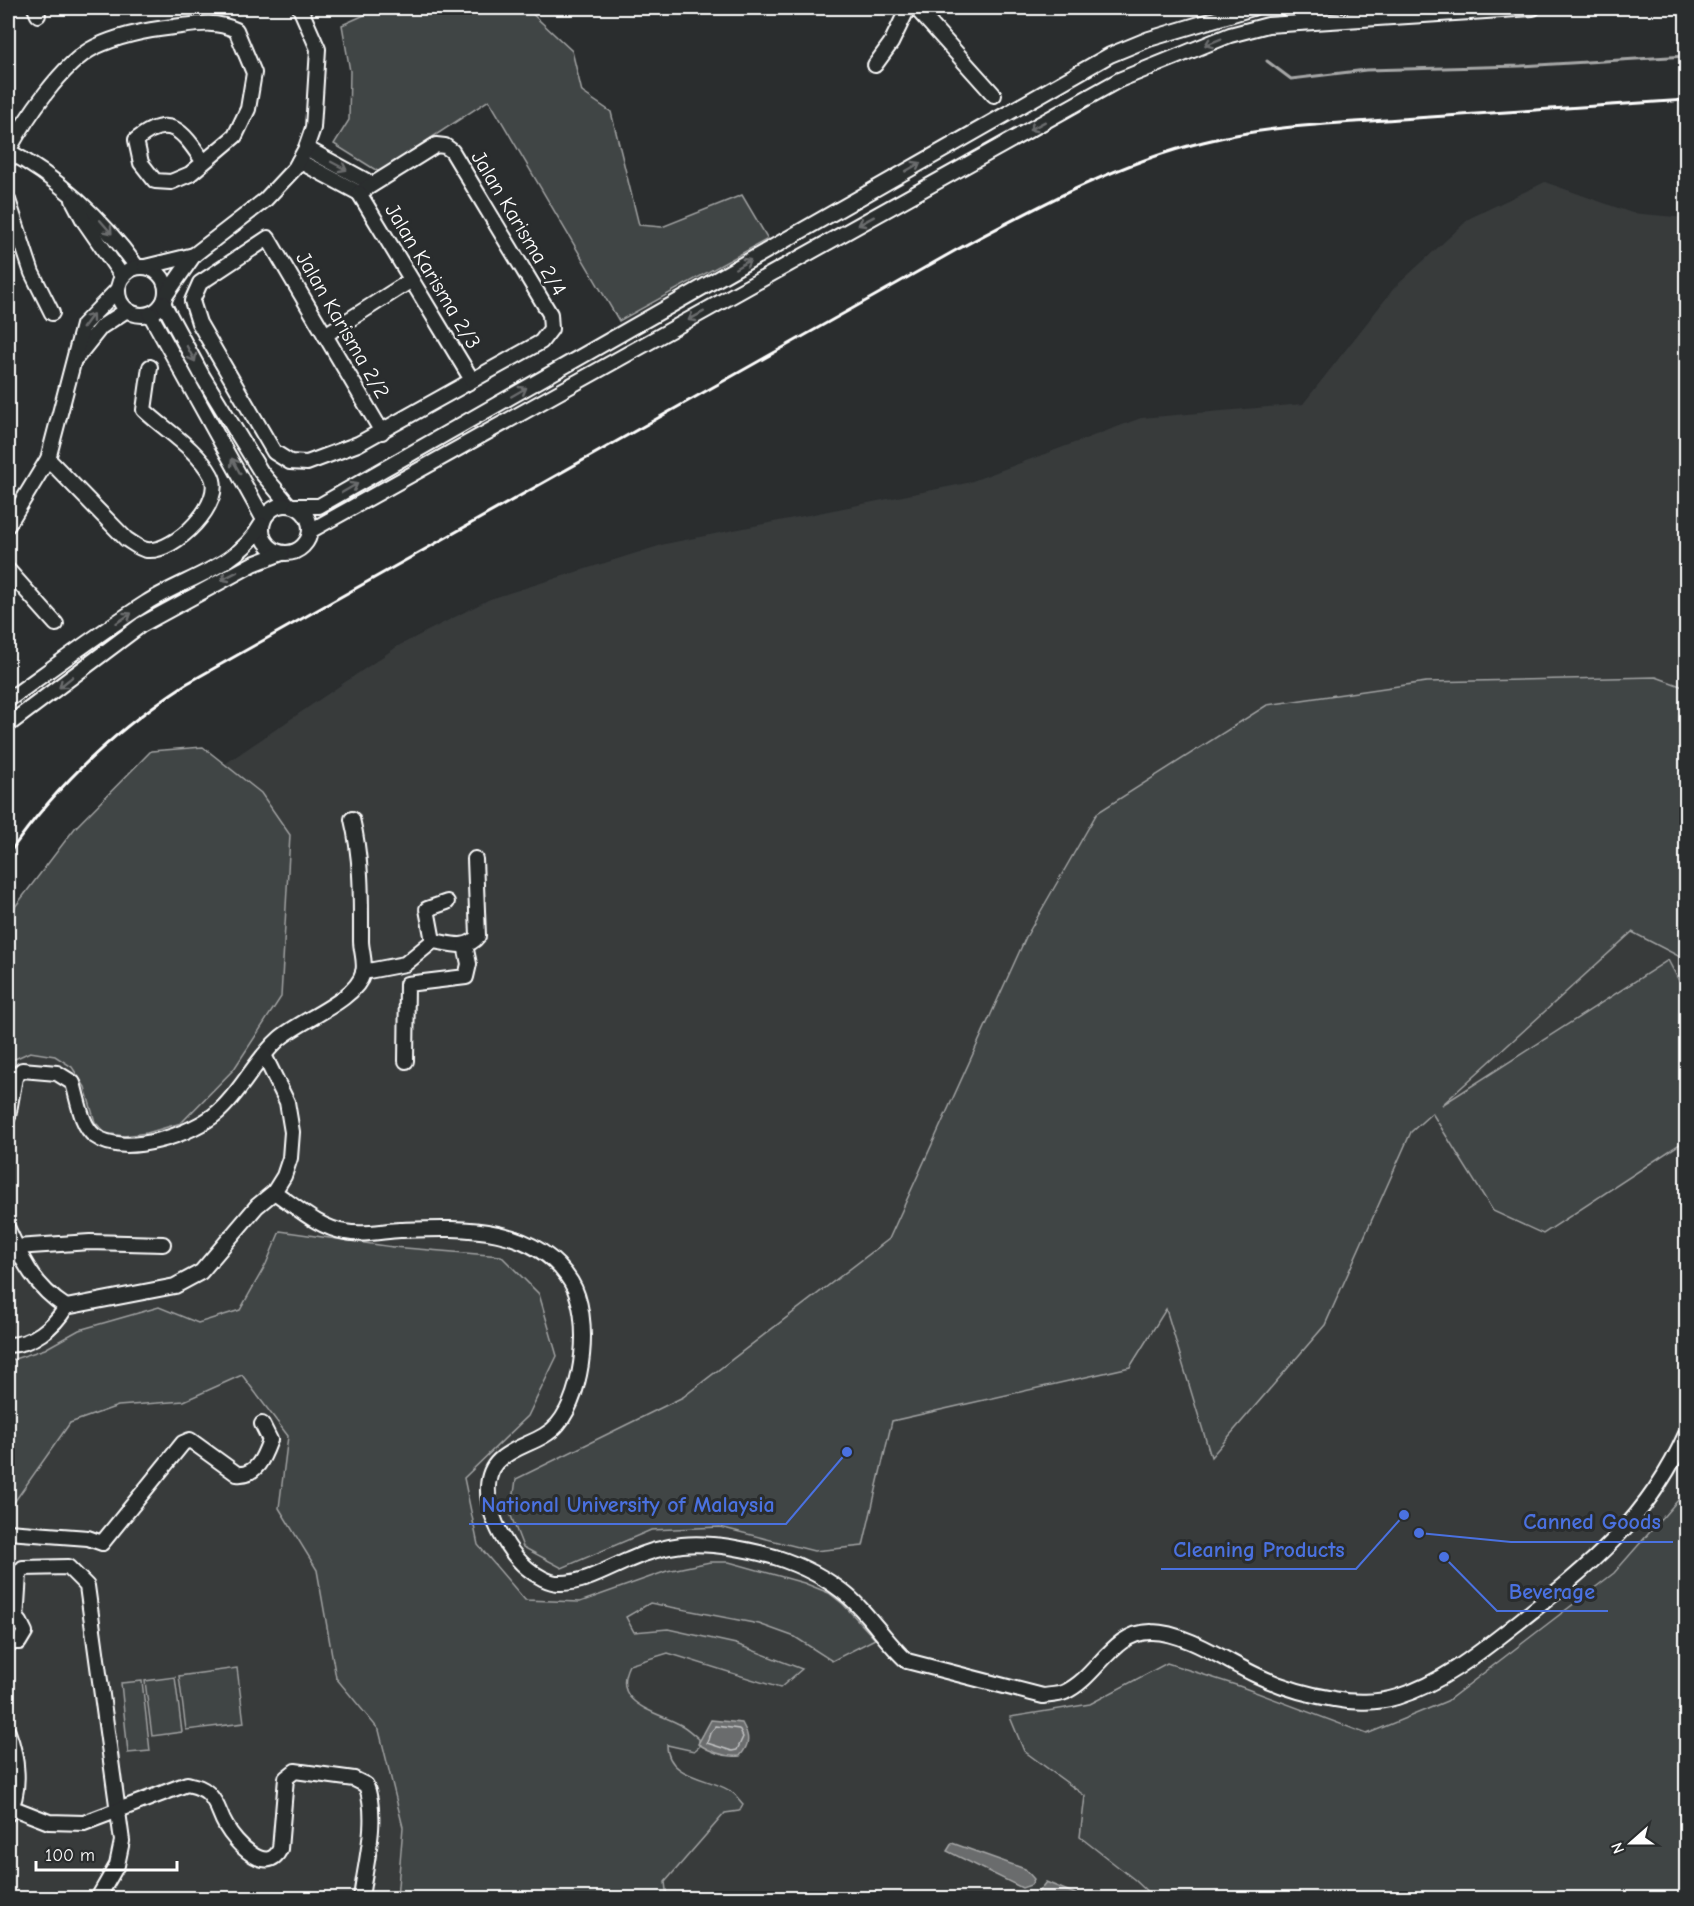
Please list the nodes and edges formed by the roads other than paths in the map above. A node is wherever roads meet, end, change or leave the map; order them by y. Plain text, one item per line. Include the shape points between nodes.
1 (300, 8) edge
2 (908, 8) edge
3 (916, 8) edge
4 (1253, 8) edge
5 (1533, 8) edge
6 (875, 65) dead end
7 (994, 95) dead end
8 (8, 151) edge
9 (303, 154) junction
10 (203, 161) junction
11 (372, 184) junction
12 (70, 193) junction
13 (359, 193) junction
14 (8, 200) edge
15 (194, 255) junction
16 (141, 267) junction
17 (410, 281) junction
18 (120, 283) junction
19 (165, 298) junction
20 (128, 310) junction
21 (52, 314) dead end
22 (150, 314) junction
23 (325, 335) junction
24 (74, 361) junction
25 (150, 367) dead end
26 (472, 380) junction
27 (382, 432) junction
28 (48, 459) junction
29 (292, 505) junction
30 (262, 521) junction
31 (8, 525) edge
32 (310, 531) junction
33 (282, 553) junction
34 (8, 570) edge
35 (56, 624) dead end
36 (8, 700) edge
37 (8, 725) edge
38 (352, 819) dead end
39 (475, 860) dead end
40 (447, 902) dead end
41 (433, 940) junction
42 (465, 945) junction
43 (363, 972) junction
44 (264, 1055) junction
45 (406, 1061) dead end
46 (8, 1117) edge
47 (274, 1192) junction
48 (8, 1229) edge
49 (163, 1244) dead end
50 (16, 1246) junction
51 (66, 1307) junction
52 (8, 1345) edge
53 (262, 1424) dead end
54 (1686, 1434) edge
55 (8, 1532) edge
56 (12, 1620) edge
57 (8, 1642) edge
58 (8, 1732) edge
59 (9, 1810) edge
60 (119, 1811) junction
61 (359, 1897) edge
62 (98, 1899) edge

1 - 9 street via 318,49 313,128
2 - 6 street
3 - 7 street
29 -> 4 street via 319,506 1110,55 1149,39
5 -> 32 street via 1268,25 1230,35 1119,80
8 - 10 street via 28,114 79,57 94,47 135,32 223,23 236,30 254,74 248,109 235,136
8 - 12 street
9 -> 11 street
9 - 13 street
9 - 15 street via 265,200
10 - 10 street via 183,133 151,128 136,141 141,164 155,181 171,183 190,174
11 - 13 street, Jalan Karisma 2/4
11 - 26 street, Jalan Karisma 2/4 via 436,145 452,151 550,314 552,329 541,342
12 -> 16 street
12 - 18 street
13 - 17 street, Jalan Karisma 2/3
14 - 21 street via 32,273
15 - 16 street
15 - 19 street
16 - 18 street
16 - 19 street via 162,276
17 - 23 street
17 - 26 street, Jalan Karisma 2/3
18 - 20 street via 120,301
24 -> 18 street via 83,325
19 - 22 street
19 -> 29 street via 203,377 261,472
20 - 22 street via 138,315
20 - 24 street via 101,327
30 -> 22 street
23 - 27 street, Jalan Karisma 2/2
23 - 27 street, Jalan Karisma 2/2 via 268,238 200,283 192,301 199,323 274,452 290,462 307,463
24 - 28 street
25 - 28 street via 144,411 193,454 211,475 215,487 213,498 177,541 165,548 148,550 126,539
26 - 27 street
28 - 31 street
29 - 30 street via 274,507
29 - 32 street via 304,512
30 - 33 street via 266,543
36 -> 30 street via 149,601 224,562 253,539
32 - 33 street via 304,545
33 -> 37 street via 253,564 141,625
34 - 35 street
38 - 43 street via 360,851
39 - 42 street via 478,936
40 - 41 street via 427,909
41 - 42 street
41 - 43 street via 405,964
42 - 45 street via 469,964 466,977 406,984
43 - 44 street via 345,996 280,1038
44 - 46 street via 218,1112 164,1140 118,1143 94,1136 86,1125 73,1083 57,1073 18,1073
44 - 47 street via 287,1102 292,1132 287,1167
47 - 51 street via 257,1206 201,1272 175,1286
47 - 54 street via 322,1226 347,1233 456,1229 506,1234 549,1259 570,1281 581,1308 583,1328 573,1399 558,1425 498,1460 487,1480 488,1506 526,1568 559,1584 580,1581 632,1558 682,1545 738,1548 815,1574 848,1596 907,1661 1043,1696 1064,1693 1091,1674 1125,1638 1154,1631 1188,1641 1258,1676 1335,1700 1395,1698 1427,1686 1475,1656 1611,1545 1671,1470
48 - 50 street
49 - 50 street
50 - 51 street via 46,1295
51 - 52 street via 58,1321 38,1336
53 - 55 street via 270,1440 262,1460 244,1475 190,1440 183,1443 102,1544 88,1538
56 - 57 street via 23,1625 24,1636 19,1642
56 - 60 street via 23,1568 68,1567 87,1586
58 - 59 street via 14,1749 16,1780
59 - 60 street via 49,1822 84,1823
60 - 61 street via 188,1784 197,1786 220,1808 225,1826 259,1860 265,1861 277,1855 280,1848 286,1778 290,1773 354,1779 366,1785 371,1797 368,1864
60 - 62 street via 122,1841 117,1865

